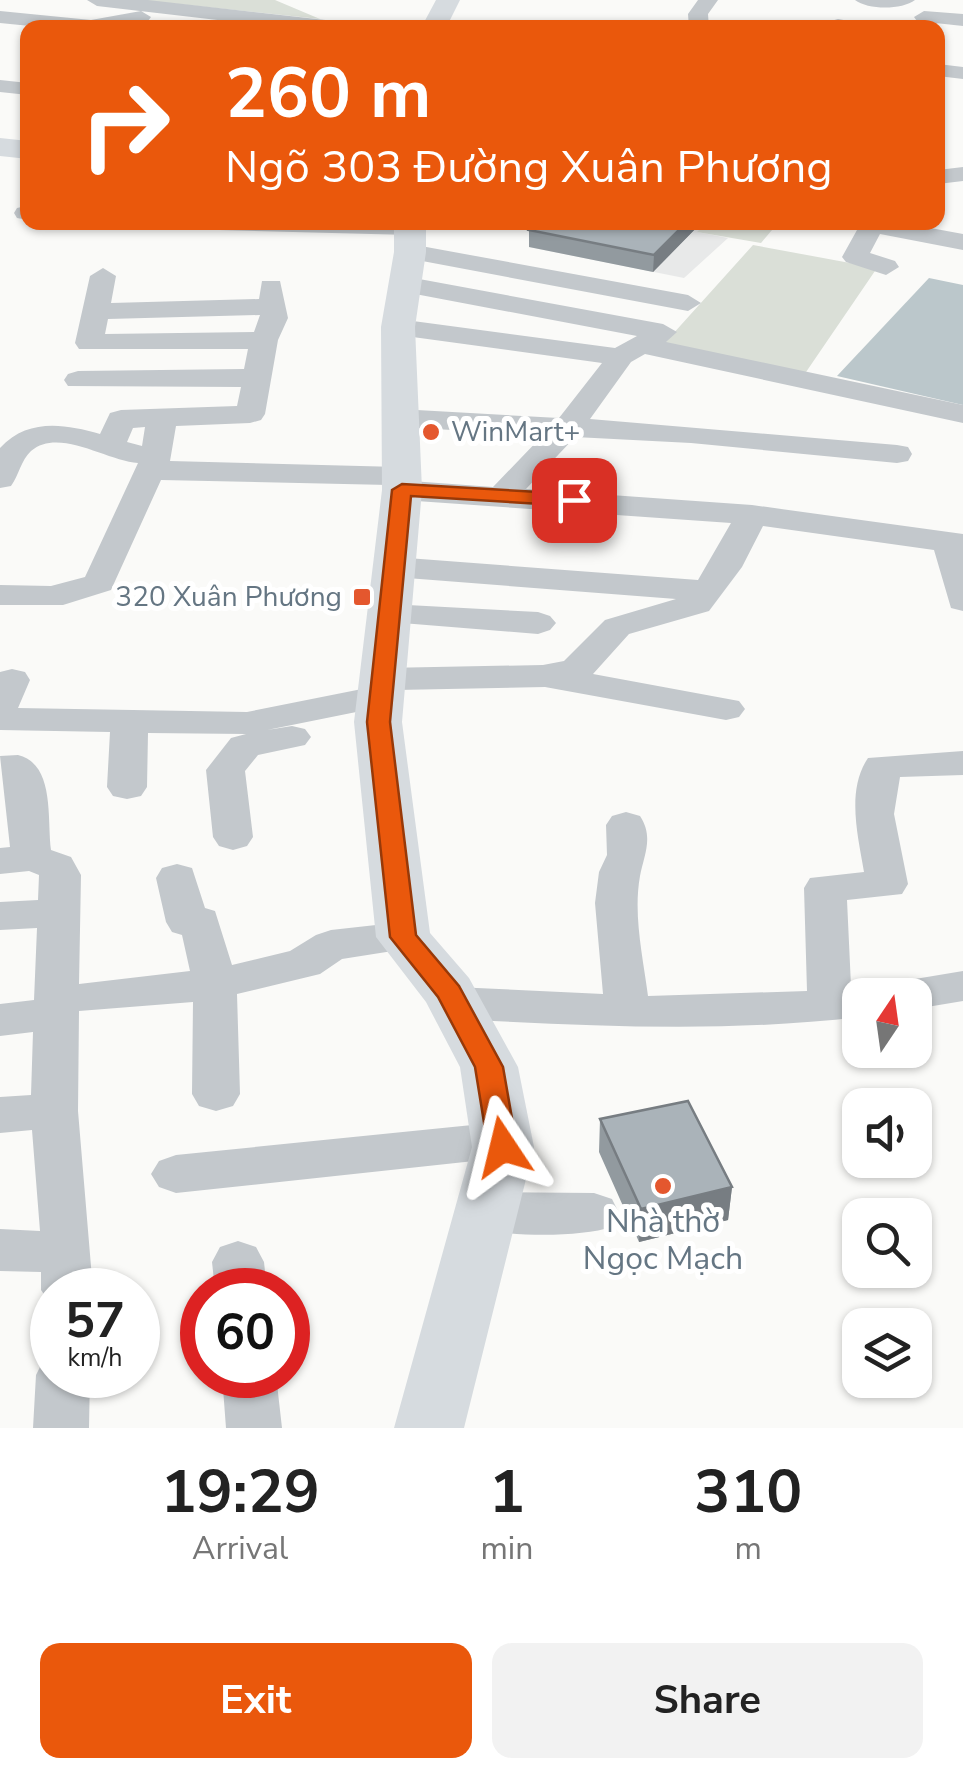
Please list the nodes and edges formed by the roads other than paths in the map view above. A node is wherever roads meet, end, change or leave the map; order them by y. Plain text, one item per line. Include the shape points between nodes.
1 (97, 0) edge
2 (866, 0) edge
3 (905, 0) edge
4 (164, 8) junction
5 (0, 17) edge
6 (924, 17) dead end
7 (30, 20) edge
8 (134, 20) edge
9 (271, 20) edge
10 (963, 20) edge
11 (247, 230) edge
12 (865, 230) edge
13 (902, 230) edge
14 (963, 242) edge
15 (406, 263) edge
16 (886, 267) dead end
17 (103, 276) dead end
18 (180, 310) junction
19 (96, 311) junction
20 (176, 340) junction
21 (264, 340) junction
22 (89, 342) junction
23 (641, 345) junction
24 (256, 378) junction
25 (78, 380) junction
26 (963, 414) edge
27 (162, 418) junction
28 (399, 418) junction
29 (566, 429) junction
30 (63, 432) junction
31 (787, 445) junction
32 (110, 447) junction
33 (897, 454) dead end
34 (151, 465) junction
35 (774, 476) dead end
36 (0, 480) edge
37 (400, 483) junction
38 (503, 495) junction
39 (752, 515) junction
40 (956, 543) edge
41 (392, 590) junction
42 (706, 591) junction
43 (0, 596) edge
44 (963, 601) edge
45 (538, 623) dead end
46 (543, 676) junction
47 (382, 699) junction
48 (726, 709) dead end
49 (0, 719) edge
50 (128, 720) junction
51 (963, 763) edge
52 (0, 768) edge
53 (127, 787) dead end
54 (626, 825) dead end
55 (233, 838) dead end
56 (16, 859) edge
57 (177, 878) dead end
58 (58, 912) junction
59 (0, 916) edge
60 (403, 937) junction
61 (216, 984) junction
62 (842, 986) edge
63 (963, 986) edge
64 (932, 990) edge
65 (455, 1003) junction
66 (842, 1003) edge
67 (71, 1006) junction
68 (628, 1012) junction
69 (0, 1020) edge
70 (216, 1094) dead end
71 (54, 1111) junction
72 (0, 1115) edge
73 (502, 1140) junction
74 (176, 1174) dead end
75 (486, 1212) junction
76 (594, 1213) dead end
77 (0, 1250) edge
78 (57, 1268) edge
79 (67, 1268) edge
80 (63, 1398) edge
81 (251, 1398) edge
82 (61, 1428) edge
83 (254, 1428) edge
84 (429, 1428) edge

1 - 4 street
2 - 3 street
4 - 8 street
4 - 9 street
5 - 7 street
6 - 10 street
11 - 15 street
12 - 16 street via 855,257
13 - 14 street
15 - 23 street
15 - 23 street
15 - 23 street via 688,303
15 - 28 main road
17 - 19 street
18 - 19 street
18 - 20 street
18 - 21 street via 272,297 274,318
19 - 22 street
20 - 21 street
20 - 22 street
21 - 24 street
22 - 25 street
23 - 26 street
23 - 29 street
24 - 25 street
24 - 27 street via 250,414
25 - 30 street
27 - 32 street via 122,418
27 - 34 street
28 - 29 street
28 - 37 main road
29 - 31 street
29 - 38 street
30 - 32 street
30 - 36 street via 26,439 12,450
31 - 33 street
31 - 35 street
32 - 34 street
34 - 37 street
34 - 43 street via 99,583 57,597
37 - 38 street
37 - 41 main road
38 - 39 street
39 - 40 street
39 - 42 street
40 - 44 street
41 - 42 street
41 - 45 street
41 - 47 main road
42 - 46 street via 697,604 617,627 576,670
46 - 47 street
46 - 48 street
47 - 50 street via 246,722
47 - 55 street via 246,746 225,770
47 - 60 main road
49 - 50 street
50 - 53 street
51 - 62 street via 882,766 874,814 888,884 825,888
52 - 56 street via 23,771
54 - 68 street via 628,855 616,903
56 - 58 street via 56,866
57 - 61 street via 188,922 200,920
58 - 59 street
58 - 67 street
60 - 61 street via 331,945 304,962
60 - 65 main road
61 - 67 street
61 - 70 street
63 - 64 street
65 - 68 street
65 - 73 main road via 489,1067
66 - 68 street
67 - 69 street
67 - 71 street
71 - 72 street
71 - 79 street
73 - 74 street
73 - 75 main road
75 - 76 street
75 - 84 main road
77 - 78 street
80 - 82 street
81 - 83 street

